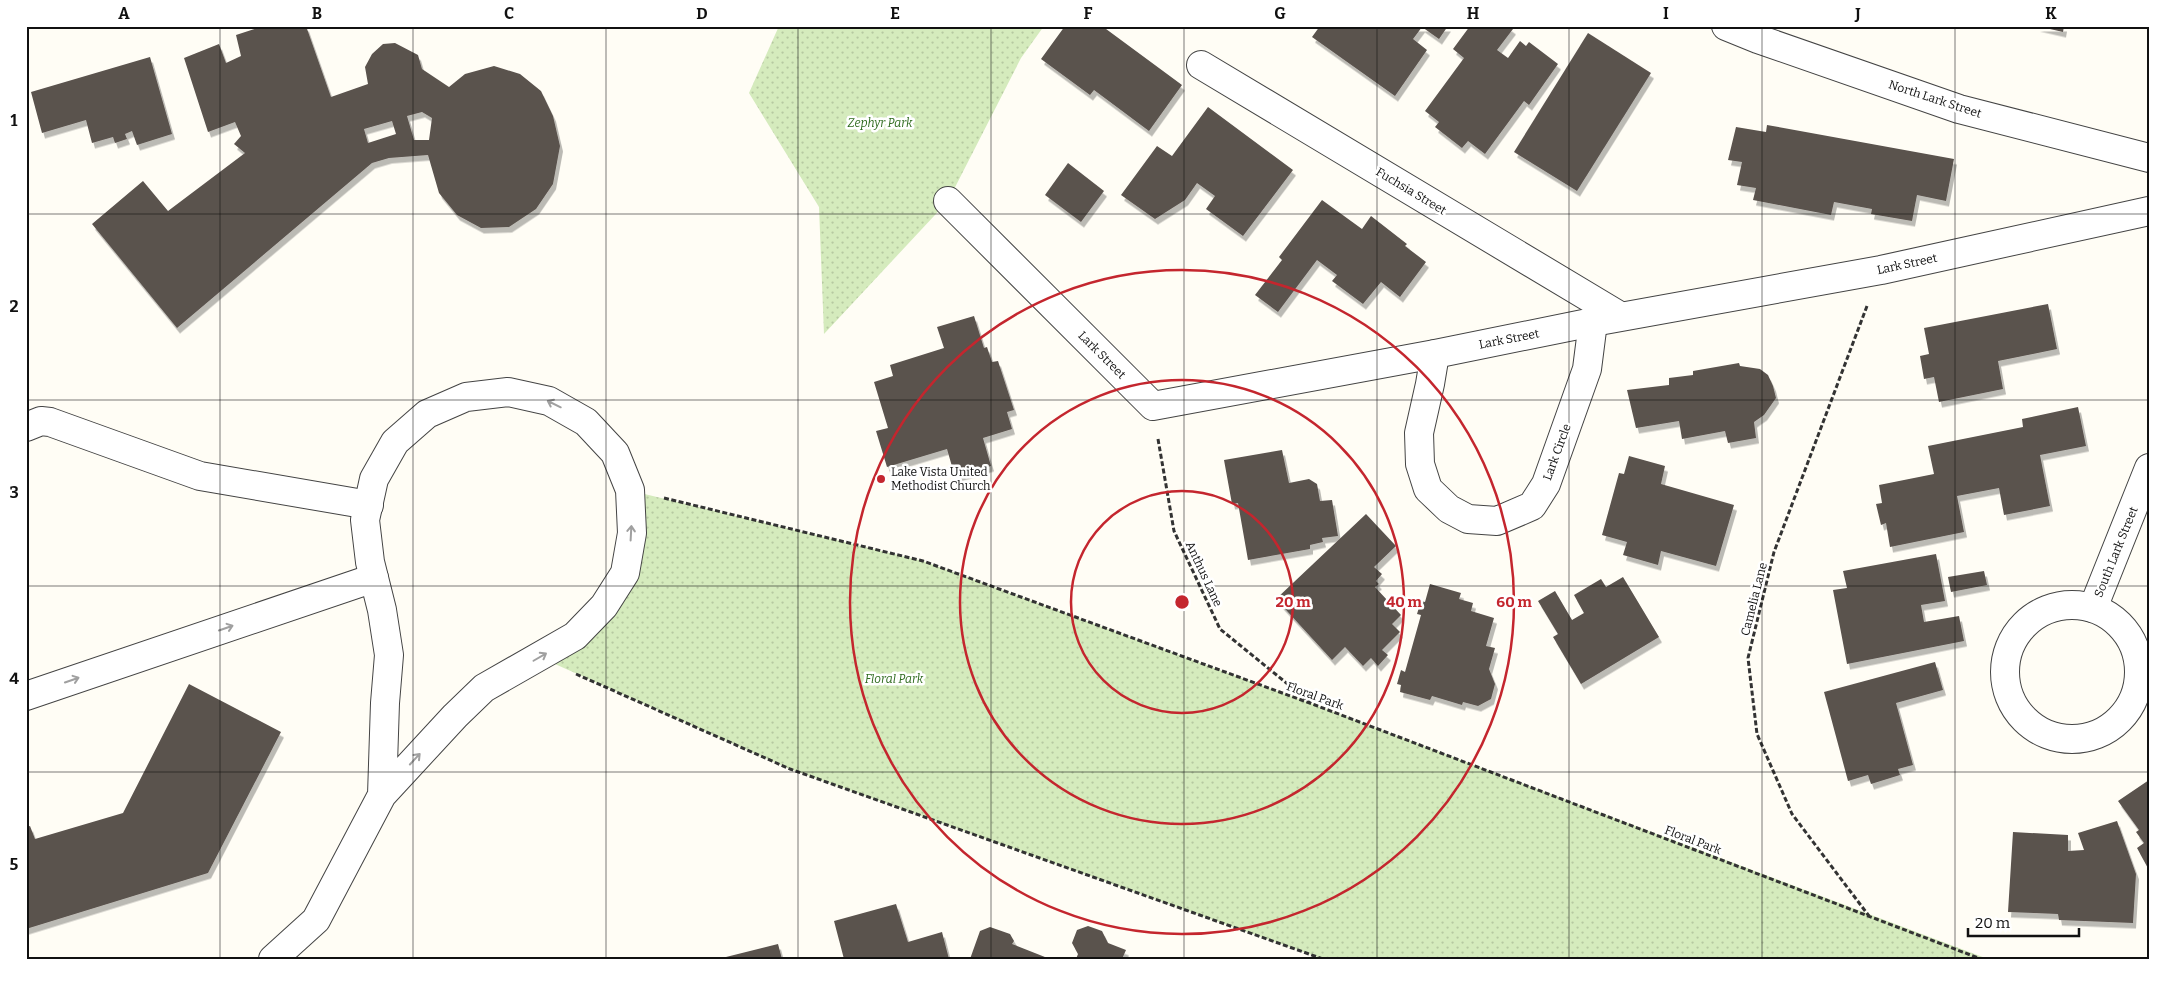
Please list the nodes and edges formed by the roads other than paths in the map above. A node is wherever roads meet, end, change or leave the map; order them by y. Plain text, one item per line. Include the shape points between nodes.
1 (1726, 26) edge
2 (1201, 65) dead end
3 (2149, 158) edge
4 (948, 201) dead end
5 (2149, 211) edge
6 (1620, 316) junction
7 (1593, 322) junction
8 (1435, 354) junction
9 (26, 426) edge
10 (2149, 468) edge
11 (369, 505) junction
12 (374, 578) junction
13 (2094, 608) junction
14 (26, 696) edge
15 (382, 795) junction
16 (273, 959) edge

1 - 3 street, North Lark Street via 1959,109
2 - 6 street, Fuchsia Street
4 - 8 street, Lark Street via 1153,406
5 - 6 street, Lark Street via 1881,270
6 - 7 street, Lark Street
7 - 8 street, Lark Street
7 - 8 street, Lark Circle via 1587,369 1546,484 1532,506 1497,521 1468,519 1449,509 1428,489 1420,464 1419,433
9 - 11 street via 50,422 200,476
10 - 13 street, South Lark Street
11 - 12 street via 365,520
15 -> 11 street via 484,688 575,636 604,606 625,573 632,534 630,490 615,453 586,422 549,401 508,392 466,397 426,414 395,442 374,479
14 -> 12 street
12 - 15 street via 389,655 384,703
13 - 13 street, South Lark Street via 2072,604 2051,607 2032,616 2017,632 2007,650 2006,692 2016,711 2031,726 2050,736 2071,740 2092,736 2111,727 2126,712 2136,694 2140,672 2137,652 2127,633 2113,618
15 - 16 street via 316,920

